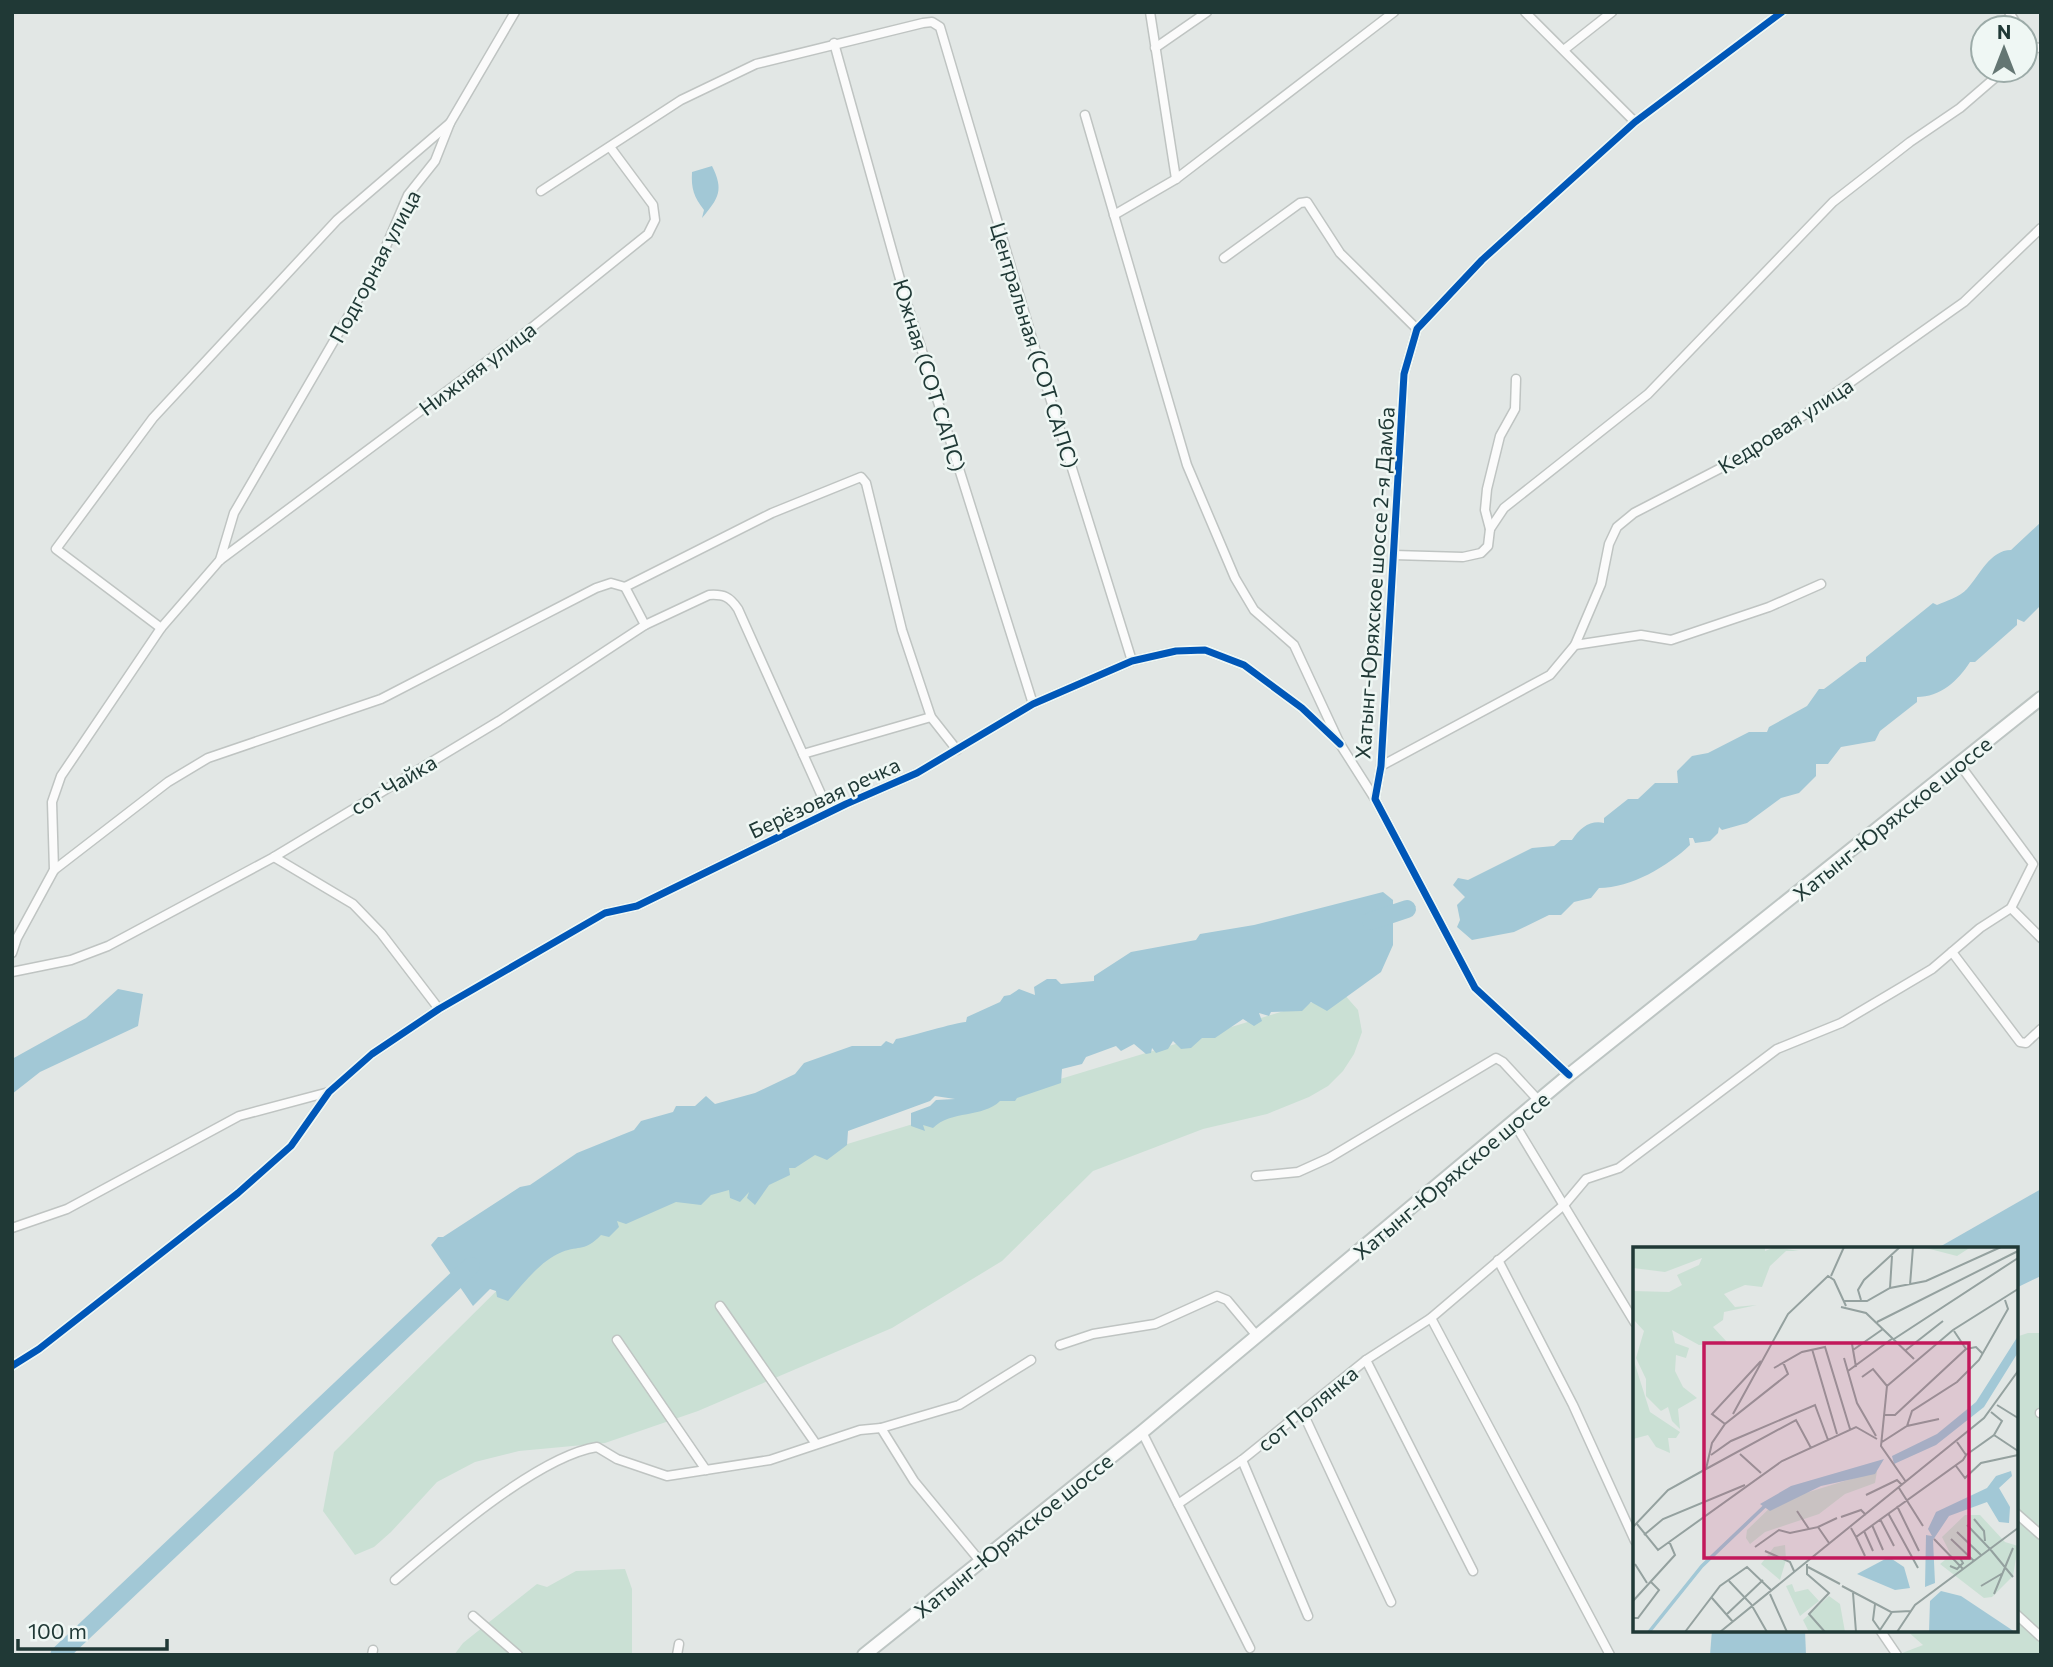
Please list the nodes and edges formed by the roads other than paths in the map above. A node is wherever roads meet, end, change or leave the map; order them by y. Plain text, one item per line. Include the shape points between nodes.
1 (515, 12) edge
2 (1150, 12) edge
3 (1207, 12) edge
4 (1394, 12) edge
5 (1525, 12) edge
6 (1612, 12) edge
7 (1782, 12) edge
8 (834, 43) junction
9 (1155, 48) junction
10 (1565, 49) junction
11 (1988, 84) edge
12 (1085, 115) dead end
13 (1635, 122) junction
14 (450, 123) junction
15 (610, 147) junction
16 (1176, 179) junction
17 (541, 191) dead end
18 (1114, 215) junction
19 (2041, 228) edge
20 (1224, 258) dead end
21 (1417, 329) junction
22 (1516, 379) dead end
23 (1490, 529) junction
24 (1394, 555) junction
25 (220, 560) junction
26 (1821, 584) dead end
27 (625, 587) junction
28 (645, 625) junction
29 (161, 628) junction
30 (1576, 645) junction
31 (1132, 662) junction
32 (2041, 698) edge
33 (1033, 704) junction
34 (930, 717) junction
35 (1340, 744) junction
36 (957, 750) junction
37 (803, 754) junction
38 (1960, 765) junction
39 (1381, 766) junction
40 (1375, 799) junction
41 (829, 812) junction
42 (274, 857) junction
43 (2037, 864) edge
44 (54, 870) junction
45 (2011, 908) junction
46 (2041, 938) edge
47 (1952, 952) junction
48 (12, 953) edge
49 (12, 972) edge
50 (439, 1009) junction
51 (2041, 1029) edge
52 (1569, 1075) junction
53 (329, 1092) junction
54 (1539, 1101) junction
55 (1514, 1123) junction
56 (1256, 1176) dead end
57 (1565, 1204) junction
58 (12, 1228) edge
59 (1498, 1260) junction
60 (720, 1306) dead end
61 (1431, 1318) junction
62 (1633, 1320) edge
63 (1257, 1336) junction
64 (617, 1340) dead end
65 (1060, 1345) dead end
66 (1031, 1360) dead end
67 (1366, 1360) junction
68 (12, 1366) edge
69 (1303, 1413) junction
70 (881, 1428) junction
71 (1142, 1432) junction
72 (816, 1444) junction
73 (1242, 1460) junction
74 (706, 1470) junction
75 (1178, 1504) junction
76 (2018, 1515) edge
77 (2041, 1535) edge
78 (1633, 1537) edge
79 (980, 1561) junction
80 (1473, 1571) dead end
81 (395, 1580) dead end
82 (1391, 1602) dead end
83 (473, 1616) dead end
84 (1308, 1616) dead end
85 (2018, 1616) edge
86 (1881, 1632) edge
87 (2041, 1637) edge
88 (679, 1644) dead end
89 (1250, 1648) dead end
90 (518, 1655) edge
91 (677, 1655) edge
92 (864, 1655) edge
93 (1610, 1655) edge
94 (1896, 1655) edge

1 - 14 street, Подгорная улица
2 - 9 street
3 - 9 street
4 - 16 street
5 - 10 street
6 - 10 street
7 - 13 street, Хатынг-Юряхское шоссе 2-я Дамба
8 - 15 street via 756,64 681,100
8 - 31 street, Центральная (СОТ САПС) via 923,23 940,27
8 - 33 street, Южная (СОТ САПС) via 905,297
9 - 16 street
10 - 13 street
11 - 23 street via 1833,202 1648,394 1518,495
12 - 18 street
13 - 21 street, Хатынг-Юряхское шоссе 2-я Дамба via 1482,260
14 - 25 street, Подгорная улица via 435,161 408,195 378,265 234,513
14 - 29 street via 337,220 153,418 56,549
15 - 17 street
15 - 25 street, Нижняя улица via 653,205 654,220 648,234 525,333
16 - 18 street
18 - 35 street via 1187,464 1235,578 1254,610 1298,652
19 - 30 street, Кедровая улица via 1964,302 1837,392 1748,453 1634,513 1617,527 1601,584
20 - 21 street via 1307,202 1340,253
21 - 24 street, Хатынг-Юряхское шоссе 2-я Дамба via 1404,374
22 - 23 street via 1515,409 1500,436 1487,489 1485,510
23 - 24 street via 1488,546 1472,556
24 - 39 street, Хатынг-Юряхское шоссе 2-я Дамба
25 - 29 street
26 - 30 street via 1671,640 1641,635
27 - 28 street
27 - 34 street via 772,513 861,477
27 - 44 street via 611,583 596,588 381,699 208,758 169,782
28 - 37 street, сот Чайка via 709,594 730,598
28 - 42 street, сот Чайка via 499,721
29 - 44 street via 61,776 52,802
30 - 39 street, Кедровая улица via 1550,675
31 - 33 street, Берёзовая речка
31 - 35 street, Берёзовая речка via 1175,651 1205,650 1244,665 1302,708
32 - 38 main road, Хатынг-Юряхское шоссе
33 - 36 street, Берёзовая речка
34 - 36 street
34 - 37 street
35 - 40 street
36 - 41 street, Берёзовая речка
37 - 41 street
38 - 43 street
38 - 52 main road, Хатынг-Юряхское шоссе
39 - 40 street, Хатынг-Юряхское шоссе 2-я Дамба
40 - 52 street via 1475,988
41 - 50 street, Берёзовая речка via 637,906 605,913
42 - 49 street, сот Чайка via 108,946 71,960
42 - 50 street via 353,904
43 - 45 street
44 - 48 street
45 - 46 street
45 - 47 street, сот Полянка
47 - 51 street via 2020,1042 2026,1043
47 - 57 street, сот Полянка via 1842,1023 1777,1049 1619,1168 1586,1179
50 - 53 street, Берёзовая речка via 372,1054
52 - 54 main road, Хатынг-Юряхское шоссе
53 - 58 street via 239,1116 67,1209
53 - 68 street via 291,1146 238,1194
54 - 55 main road, Хатынг-Юряхское шоссе
54 - 56 street via 1496,1058 1329,1158 1298,1172
55 - 57 street
55 - 63 main road, Хатынг-Юряхское шоссе
57 - 59 street, сот Полянка
57 - 62 street
59 - 61 street, сот Полянка
59 - 78 street via 1573,1405
60 - 72 street
61 - 67 street, сот Полянка
61 - 93 street
63 - 65 street via 1227,1300 1217,1296 1155,1324
63 - 71 main road, Хатынг-Юряхское шоссе
64 - 74 street
66 - 70 street via 959,1405
67 - 69 street, сот Полянка
67 - 80 street
69 - 73 street, сот Полянка
69 - 82 street
70 - 72 street
70 - 79 street via 914,1481
71 - 75 street
71 - 79 main road, Хатынг-Юряхское шоссе
72 - 74 street via 770,1460
73 - 75 street, сот Полянка
73 - 84 street
74 - 81 street via 667,1476 597,1447 581,1449 460,1525
75 - 89 street
76 - 77 street
79 - 92 main road, Хатынг-Юряхское шоссе
83 - 90 street
85 - 87 street
86 - 94 street
88 - 91 street

